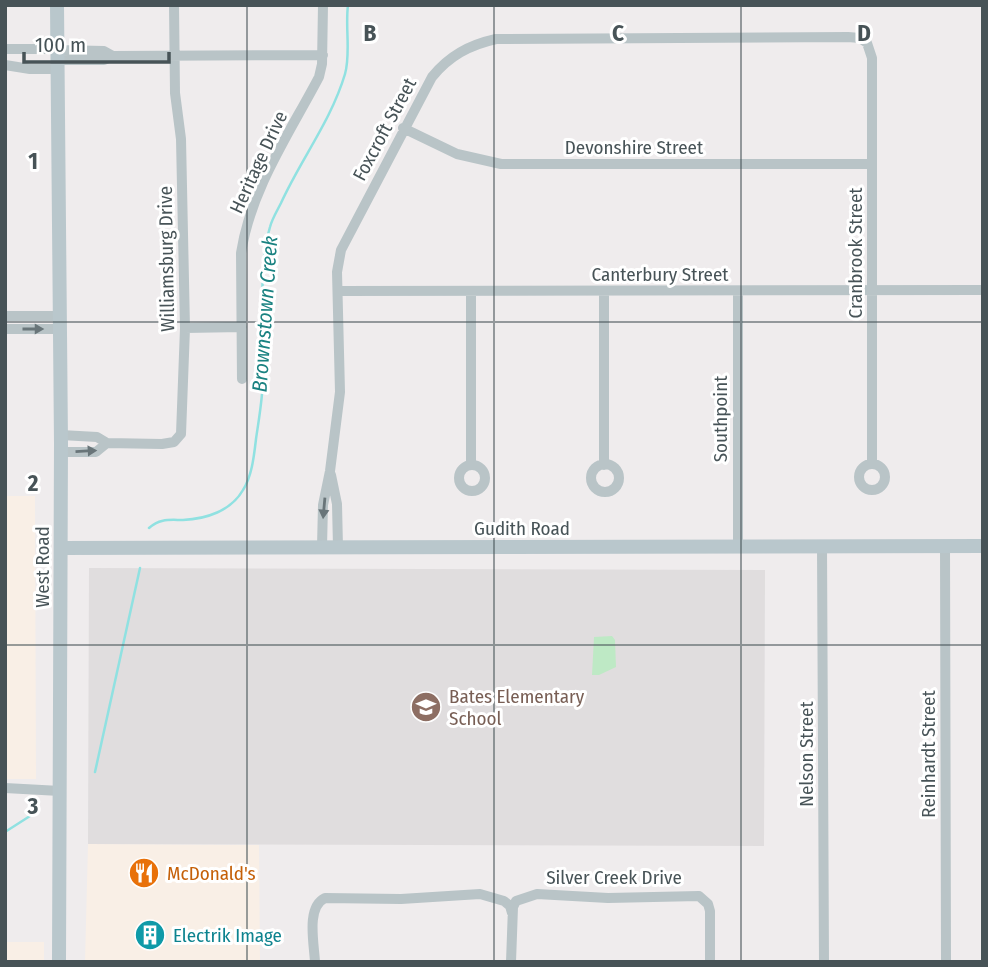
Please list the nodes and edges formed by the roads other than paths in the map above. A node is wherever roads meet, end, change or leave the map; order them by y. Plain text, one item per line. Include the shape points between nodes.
1 (57, 5) edge
2 (174, 5) edge
3 (323, 5) edge
4 (867, 43) joint
5 (5, 49) edge
6 (323, 55) junction
7 (174, 56) junction
8 (57, 57) junction
9 (5, 65) edge
10 (403, 128) junction
11 (872, 164) junction
12 (983, 290) edge
13 (338, 291) junction
14 (471, 291) junction
15 (604, 291) junction
16 (738, 291) junction
17 (872, 291) junction
18 (5, 316) edge
19 (60, 322) junction
20 (242, 327) junction
21 (185, 328) junction
22 (5, 329) edge
23 (242, 379) dead end
24 (61, 435) junction
25 (107, 443) junction
26 (61, 452) junction
27 (872, 464) dead end
28 (471, 465) dead end
29 (604, 465) dead end
30 (330, 471) junction
31 (945, 545) junction
32 (738, 546) junction
33 (822, 546) junction
34 (983, 546) edge
35 (322, 547) junction
36 (338, 547) junction
37 (61, 548) junction
38 (5, 788) edge
39 (60, 791) junction
40 (512, 914) junction
41 (59, 962) edge
42 (315, 962) edge
43 (511, 962) edge
44 (709, 962) edge
45 (824, 962) edge
46 (946, 962) edge

1 - 8 main road, West Road
2 - 7 street, Williamsburg Drive
3 - 6 street, Heritage Drive
4 - 10 street, Foxcroft Street via 848,37 496,39 460,52 440,68
4 - 11 street, Cranbrook Street via 872,58
5 - 8 street
6 - 7 street
6 - 20 street, Heritage Drive via 319,77 249,214 241,253
7 - 8 street via 104,51
7 - 21 street, Williamsburg Drive via 181,139
8 - 9 street via 30,69
8 - 19 main road, West Road
10 - 11 street, Devonshire Street via 457,154 501,164
10 - 13 street, Foxcroft Street via 345,240 338,264
11 - 17 street, Cranbrook Street
12 - 17 street, Canterbury Street
13 - 14 street, Canterbury Street
13 - 30 street, Foxcroft Street via 340,392
14 - 15 street, Canterbury Street
14 - 28 street
15 - 16 street, Canterbury Street
15 - 29 street
16 - 17 street, Canterbury Street
16 - 32 street, Southpoint
17 - 27 street, Cranbrook Street
18 - 19 street
22 -> 19 street
19 - 24 main road, West Road
20 - 21 street
20 - 23 street, Heritage Drive
21 - 25 street, Williamsburg Drive via 179,437 168,444
24 - 25 street, Williamsburg Drive via 97,437
24 - 26 main road, West Road
26 -> 25 street, Williamsburg Drive via 96,452
26 - 37 main road, West Road
30 -> 35 street, Foxcroft Street
30 - 36 street, Foxcroft Street via 337,504
31 - 33 main road, Gudith Road
31 - 34 main road, Gudith Road
31 - 46 street, Reinhardt Street
32 - 33 main road, Gudith Road
32 - 36 main road, Gudith Road
33 - 45 street, Nelson Street
35 - 36 main road, Gudith Road
35 - 37 main road, Gudith Road
37 - 39 main road, West Road
38 - 39 street
39 - 41 main road, West Road
40 - 42 street via 505,901 480,894 325,898 314,911
40 - 43 street
40 - 44 street, Silver Creek Drive via 516,901 537,894 699,896 710,911

